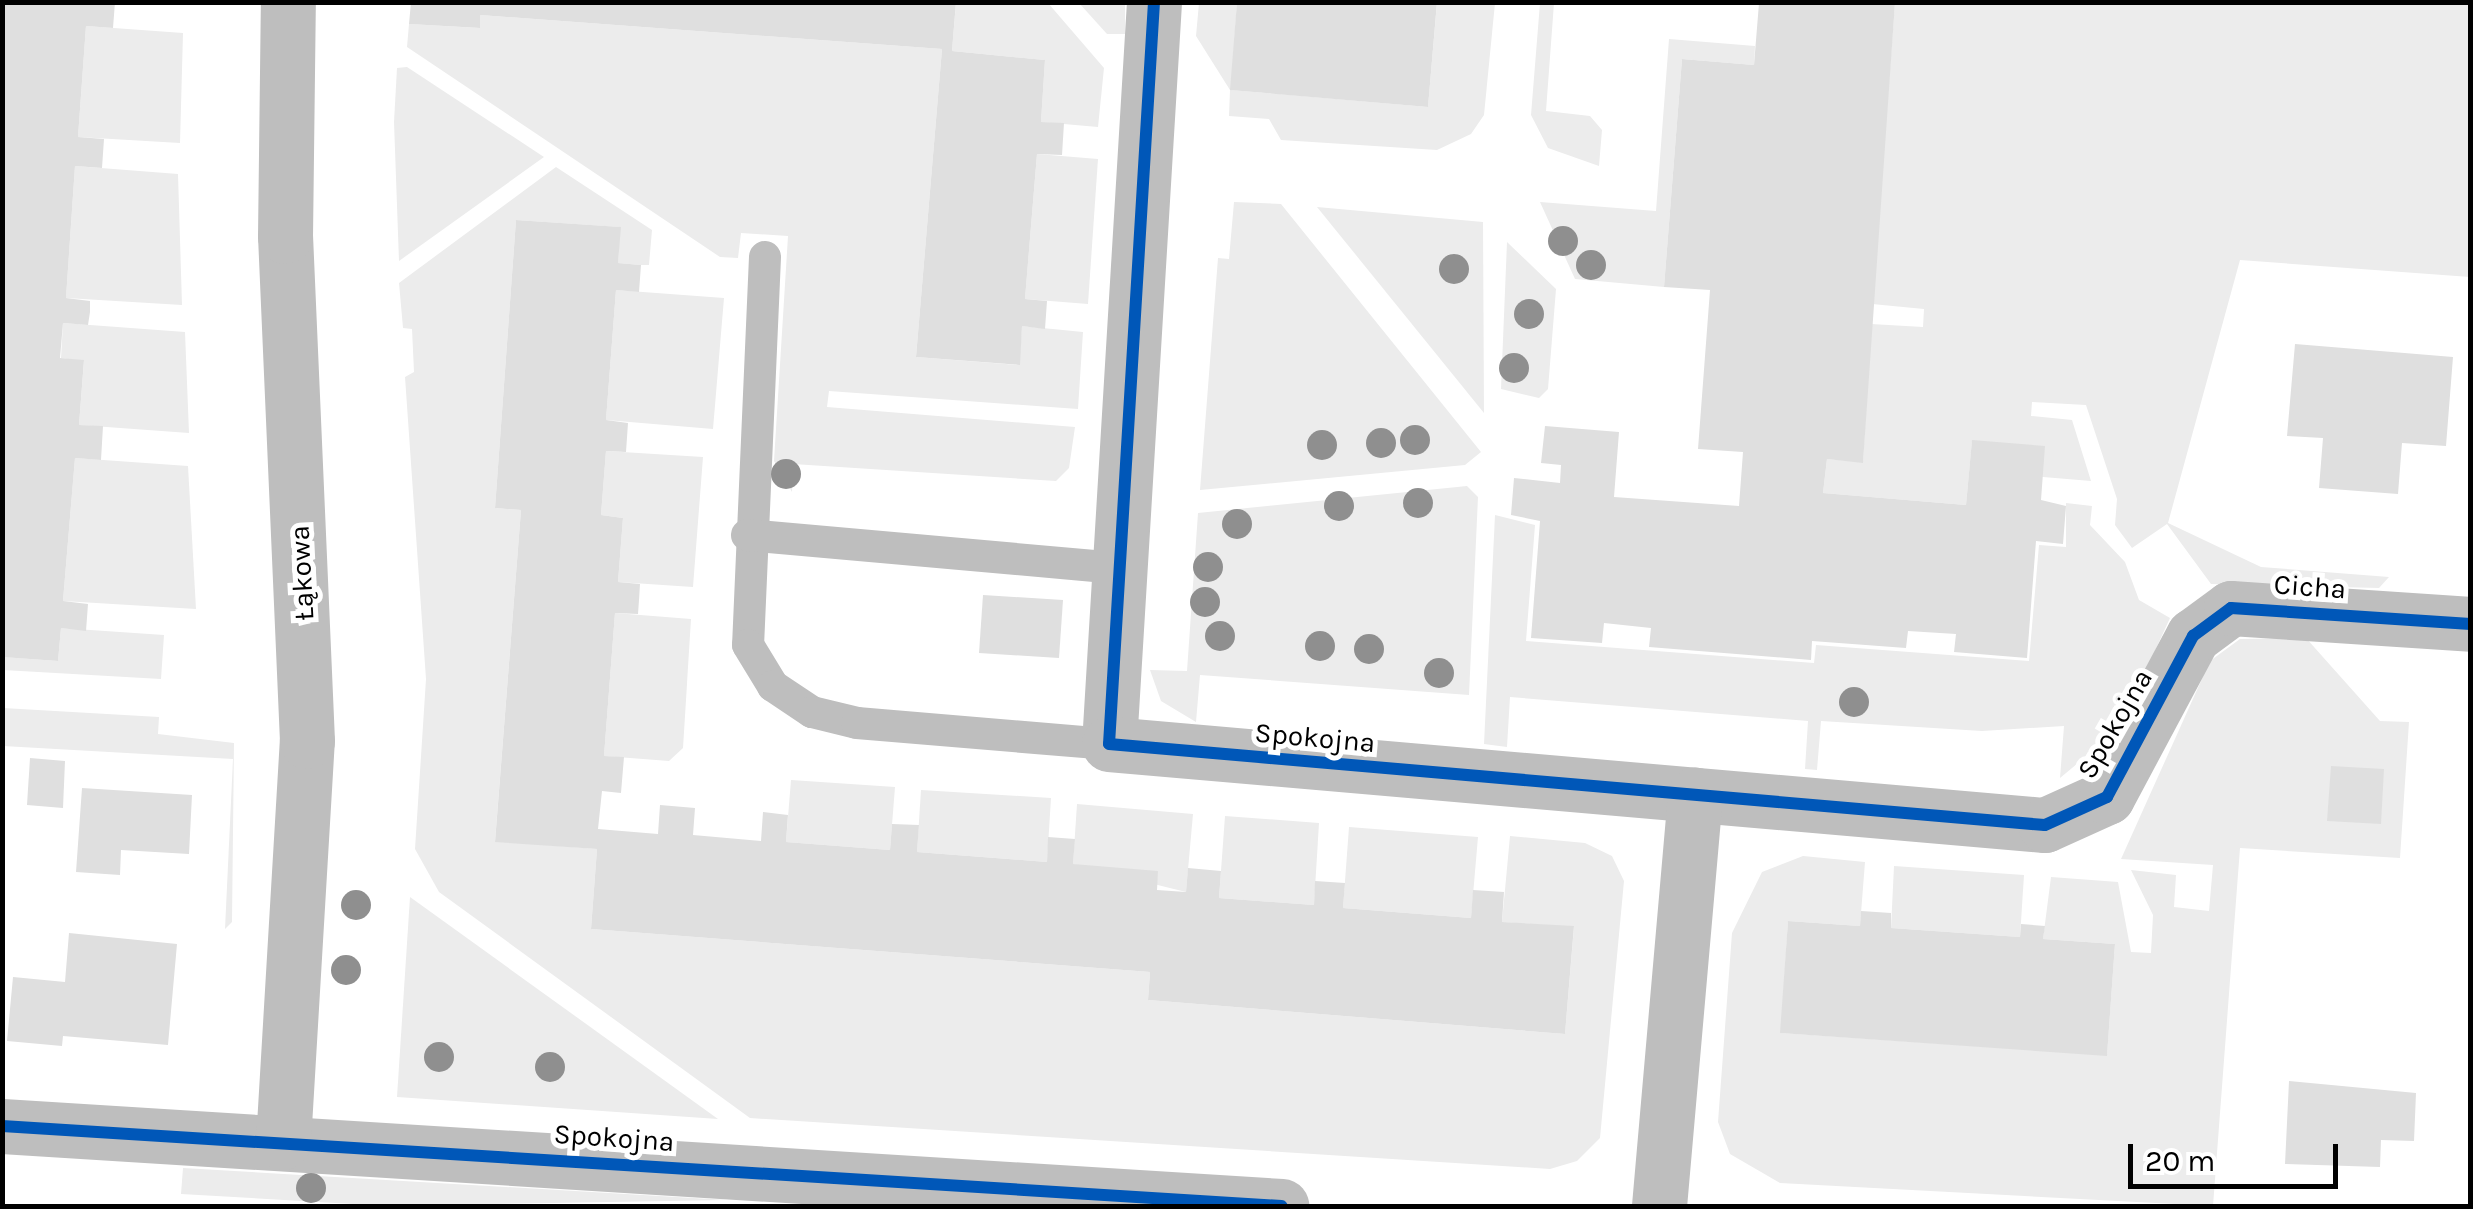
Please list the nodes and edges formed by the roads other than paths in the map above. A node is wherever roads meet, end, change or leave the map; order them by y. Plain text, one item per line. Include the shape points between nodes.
1 (288, 2) edge
2 (1154, 2) edge
3 (764, 257) dead end
4 (747, 536) junction
5 (1120, 568) junction
6 (2470, 624) edge
7 (2176, 670) joint
8 (1109, 744) junction
9 (1695, 795) junction
10 (2, 1126) edge
11 (284, 1142) junction
12 (970, 1195) edge
13 (1282, 1206) edge
14 (1659, 1206) edge

1 - 11 street, Łąkowa via 285,236 306,741
2 - 5 street
3 - 4 lane
4 - 5 lane
4 - 8 lane via 748,644 773,686 812,712
5 - 8 street
6 - 7 street, Cicha via 2232,608 2193,636
7 - 9 street, Spokojna via 2108,797 2045,826
8 - 9 street, Spokojna
9 - 14 street
10 - 11 street, Spokojna
11 - 12 street, Spokojna
12 - 13 street, Spokojna

